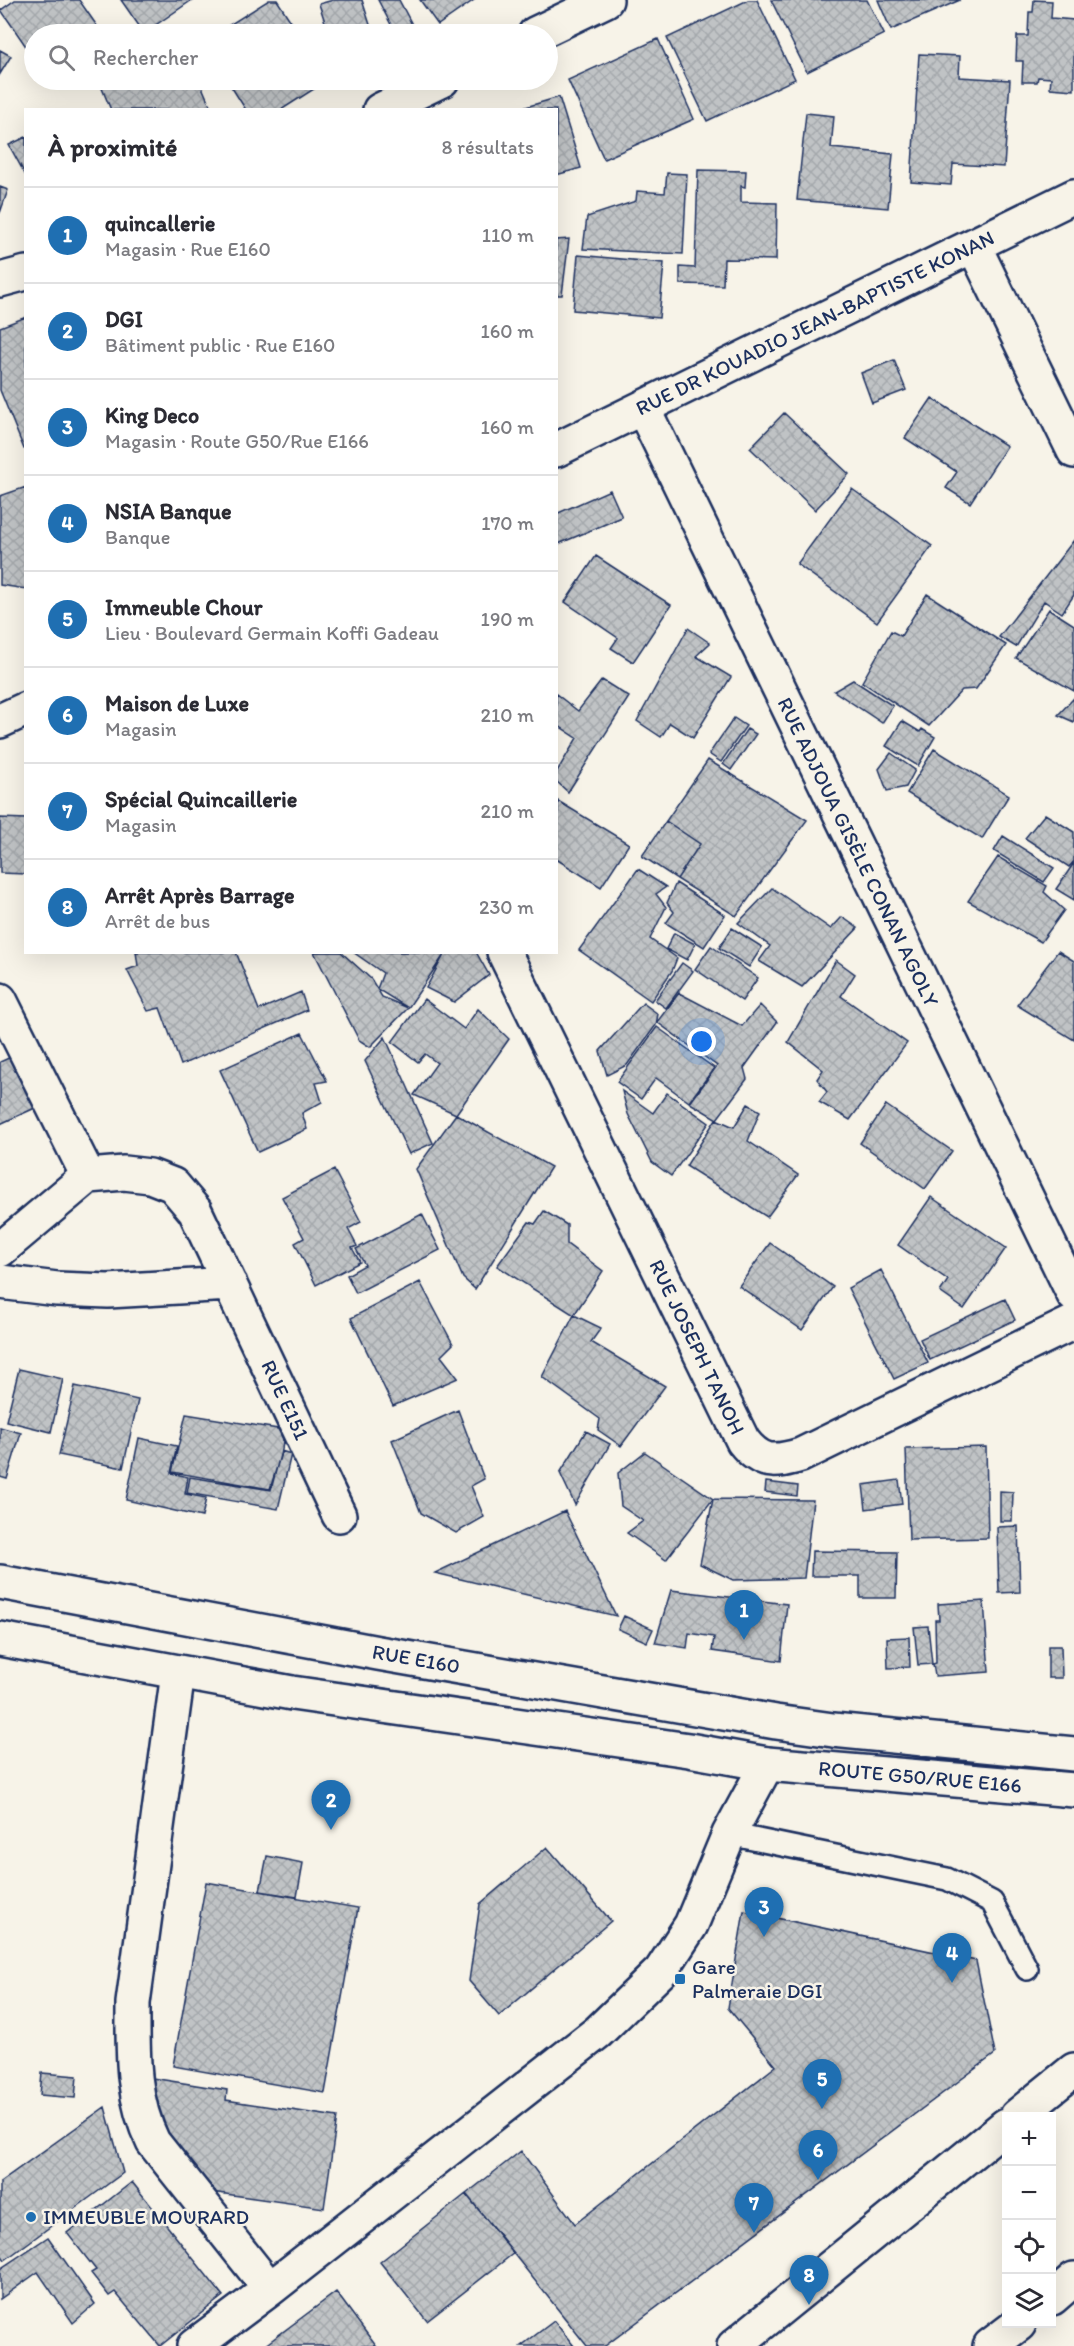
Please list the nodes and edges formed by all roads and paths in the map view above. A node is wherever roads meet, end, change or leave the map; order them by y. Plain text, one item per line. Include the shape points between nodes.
1 (606, 0) edge
2 (556, 24) edge
3 (421, 90) edge
4 (384, 108) edge
5 (1074, 196) edge
6 (974, 246) junction
7 (24, 274) edge
8 (0, 280) edge
9 (643, 408) junction
10 (558, 449) edge
11 (1074, 451) edge
12 (24, 710) edge
13 (0, 721) edge
14 (505, 954) edge
15 (0, 1000) edge
16 (88, 1176) junction
17 (0, 1250) edge
18 (0, 1282) edge
19 (230, 1284) junction
20 (1074, 1295) edge
21 (1074, 1322) edge
22 (339, 1515) dead end
23 (0, 1582) edge
24 (0, 1639) edge
25 (178, 1673) junction
26 (832, 1730) junction
27 (1074, 1754) edge
28 (767, 1764) junction
29 (1074, 1790) edge
30 (729, 1834) junction
31 (1027, 1968) dead end
32 (1074, 2070) edge
33 (1022, 2112) edge
34 (1002, 2128) edge
35 (1074, 2279) edge
36 (270, 2289) junction
37 (1056, 2295) edge
38 (1014, 2328) edge
39 (194, 2346) edge
40 (734, 2346) edge
41 (990, 2346) edge

1 - 2 street
3 - 4 street
5 - 6 street, RUE DR KOUADIO JEAN-BAPTISTE KONAN
6 - 9 street, RUE DR KOUADIO JEAN-BAPTISTE KONAN
6 - 11 street
7 - 8 street
9 - 10 street, RUE DR KOUADIO JEAN-BAPTISTE KONAN
9 - 20 street, RUE ADJOUA GISÈLE CONAN AGOLY
12 - 13 street
14 - 21 street, RUE JOSEPH TANOH via 743,1441 753,1454 770,1461 801,1455
15 - 16 street
16 - 17 street
16 - 19 street, RUE E151 via 124,1173 150,1176 173,1185 195,1211
18 - 19 street via 98,1291
19 - 22 street, RUE E151
23 - 26 street, RUE E160 via 607,1694
24 - 25 street
25 - 28 street
25 - 36 street via 133,2003 136,2090 142,2119 153,2142
26 - 27 street, ROUTE G50/RUE E166
26 - 28 street
28 - 29 street, ROUTE G50/RUE E166
28 - 30 street
30 - 31 lane via 947,1879 992,1902
30 - 36 street via 691,1925 661,1971 598,2032
32 - 33 street
34 - 40 street
35 - 37 street
36 - 39 street
38 - 41 street

